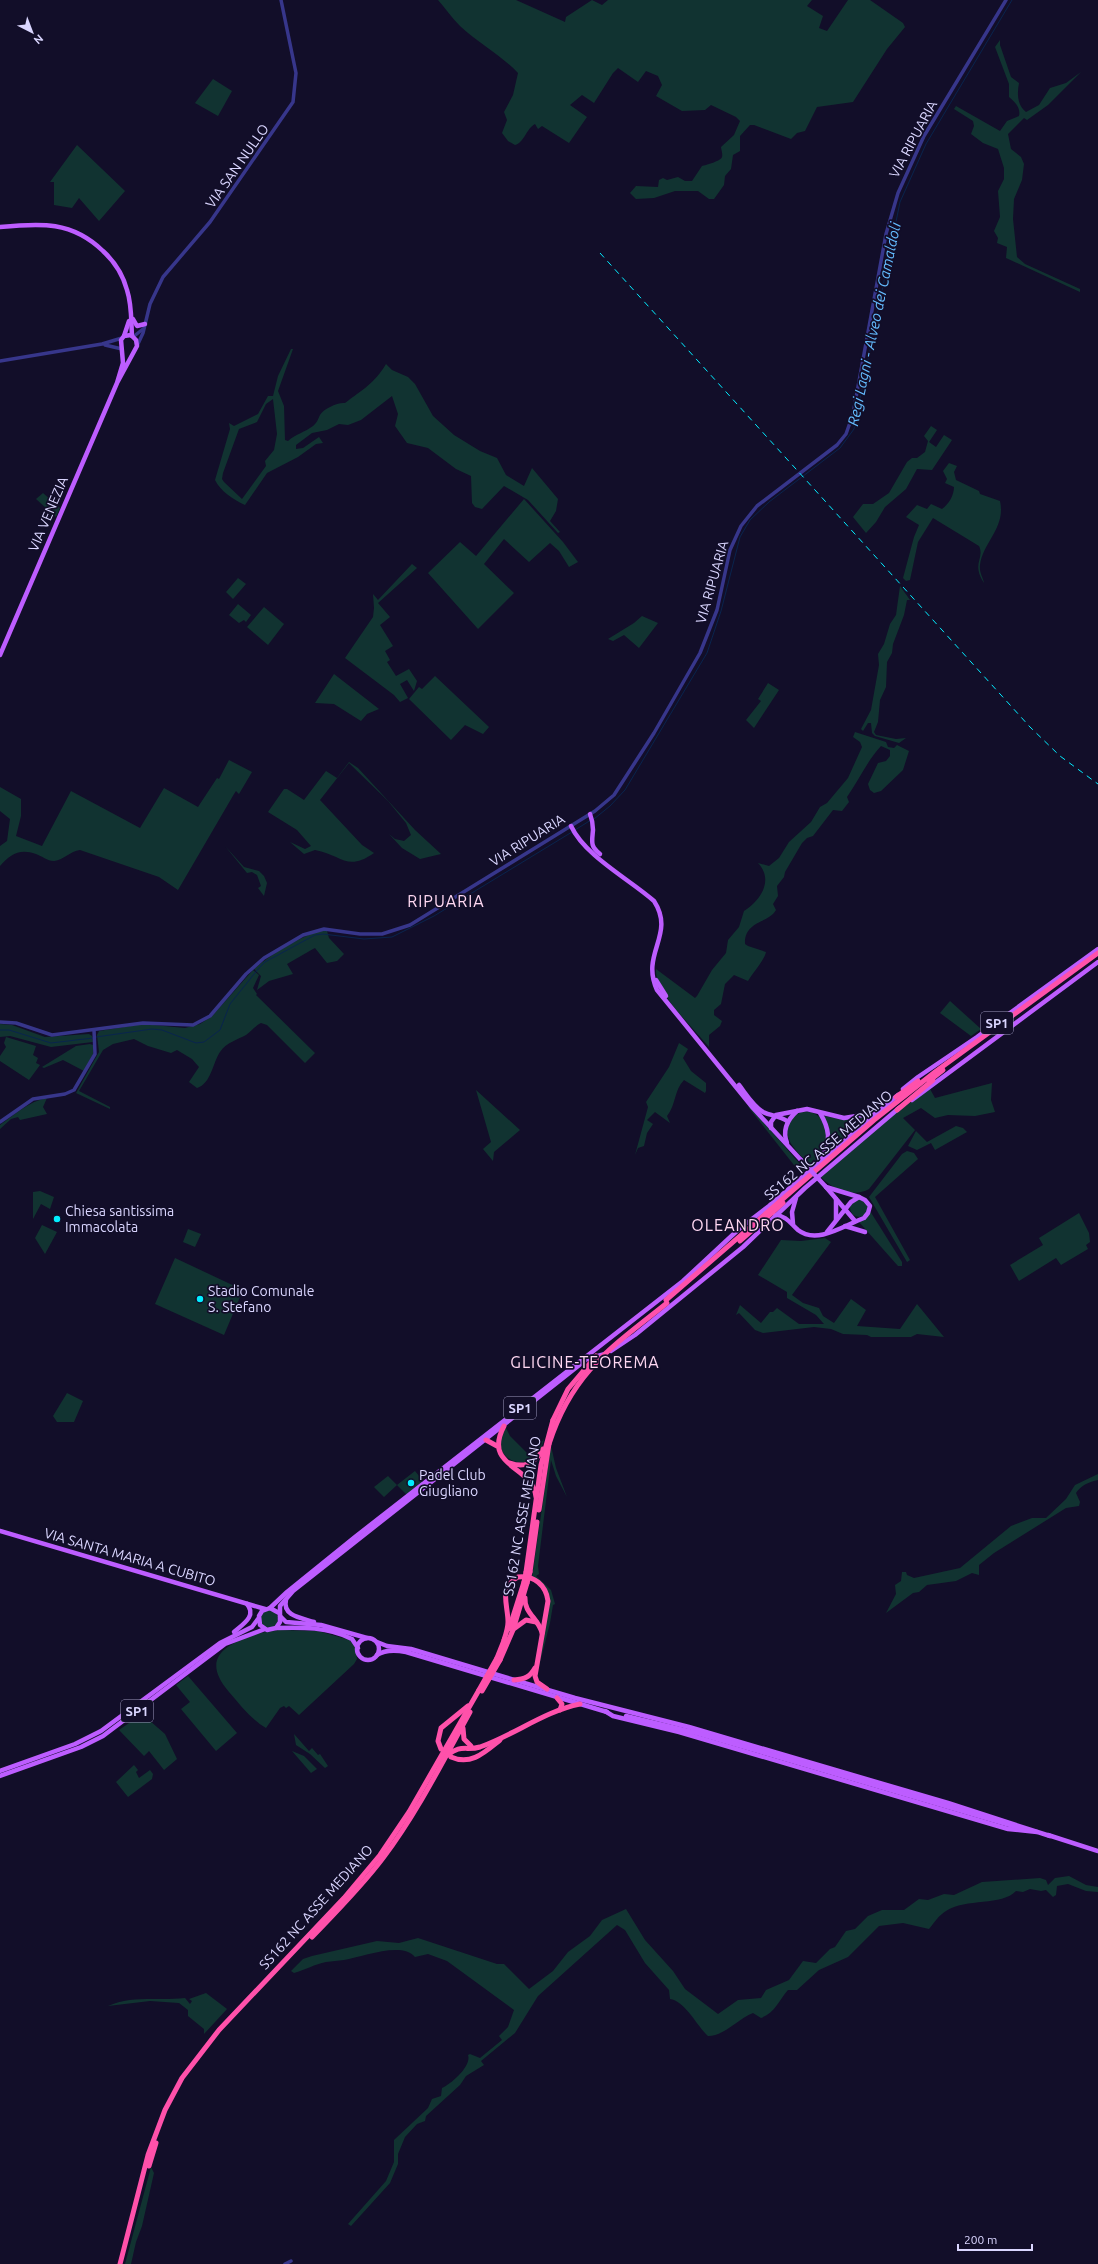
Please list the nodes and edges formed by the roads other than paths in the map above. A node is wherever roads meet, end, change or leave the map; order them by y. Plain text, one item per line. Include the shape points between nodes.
1 (281, 0) edge
2 (1006, 0) edge
3 (0, 227) edge
4 (130, 306) junction
5 (130, 315) junction
6 (144, 326) junction
7 (133, 336) junction
8 (123, 337) junction
9 (102, 344) junction
10 (136, 347) junction
11 (122, 349) junction
12 (0, 361) edge
13 (117, 383) junction
14 (0, 655) edge
15 (591, 815) junction
16 (571, 826) junction
17 (1098, 949) edge
18 (1098, 953) edge
19 (1098, 957) edge
20 (1098, 962) edge
21 (1084, 966) junction
22 (0, 1022) edge
23 (94, 1030) junction
24 (953, 1062) junction
25 (935, 1072) junction
26 (896, 1097) junction
27 (897, 1110) junction
28 (797, 1111) junction
29 (820, 1113) junction
30 (877, 1113) junction
31 (776, 1115) junction
32 (787, 1121) junction
33 (0, 1122) edge
34 (771, 1128) junction
35 (788, 1145) junction
36 (816, 1164) junction
37 (826, 1187) junction
38 (800, 1193) junction
39 (859, 1197) junction
40 (836, 1199) junction
41 (769, 1206) junction
42 (846, 1210) junction
43 (775, 1215) junction
44 (855, 1221) junction
45 (835, 1223) junction
46 (794, 1225) junction
47 (844, 1226) junction
48 (865, 1232) dead end
49 (825, 1233) junction
50 (713, 1260) junction
51 (667, 1301) junction
52 (504, 1426) junction
53 (486, 1440) junction
54 (548, 1443) junction
55 (497, 1446) junction
56 (509, 1463) junction
57 (536, 1508) junction
58 (0, 1531) edge
59 (528, 1572) junction
60 (526, 1582) junction
61 (525, 1592) junction
62 (286, 1598) junction
63 (246, 1602) junction
64 (253, 1607) junction
65 (268, 1608) junction
66 (279, 1614) junction
67 (258, 1619) junction
68 (537, 1622) junction
69 (321, 1625) junction
70 (276, 1628) junction
71 (265, 1629) junction
72 (513, 1630) junction
73 (542, 1634) junction
74 (227, 1638) junction
75 (367, 1638) junction
76 (504, 1640) junction
77 (377, 1642) junction
78 (358, 1648) junction
79 (377, 1655) junction
80 (498, 1659) junction
81 (535, 1667) junction
82 (514, 1680) junction
83 (481, 1690) junction
84 (547, 1690) junction
85 (557, 1698) junction
86 (474, 1699) junction
87 (580, 1704) junction
88 (559, 1711) junction
89 (463, 1725) junction
90 (693, 1732) junction
91 (508, 1735) junction
92 (472, 1747) junction
93 (442, 1749) dead end
94 (448, 1756) junction
95 (0, 1772) edge
96 (0, 1776) edge
97 (410, 1812) junction
98 (1050, 1836) junction
99 (1098, 1851) edge
100 (146, 2172) junction
101 (291, 2261) dead end
102 (120, 2264) edge
103 (123, 2264) edge
104 (285, 2264) edge

1 - 6 street, VIA SAN NULLO via 296,73 293,102 210,222 163,277 150,304
2 - 15 street, VIA RIPUARIA via 924,136 898,193 886,234 853,414 846,434 830,452 758,506 741,526 730,550 717,610 697,659 619,789
3 - 4 main road via 39,224 58,226 74,230 91,239 107,254 121,273
4 - 5 main road
4 - 6 main road via 134,323
5 - 7 main road
5 - 8 main road
6 - 7 street
6 - 10 street, VIA SAN NULLO
7 - 8 main road
7 - 10 main road via 137,342
8 - 9 street
8 - 11 main road via 120,343
9 - 11 street
9 - 12 street
10 - 11 main road via 128,352
10 - 13 main road, VIA VENEZIA
11 - 13 main road, VIA VENEZIA via 123,363
13 - 14 main road, VIA VENEZIA
15 - 16 street, VIA RIPUARIA
15 - 31 main road via 593,848 656,899 662,908 665,928 654,965 659,988 757,1108
16 - 23 street, VIA RIPUARIA via 410,925 393,932 376,934 328,929 312,931 278,948 255,965 201,1023 188,1026 143,1023
16 - 34 main road via 589,849 654,901 659,909 663,928 651,974 657,990
17 - 26 main road, SP1 via 918,1077
18 - 21 highway, SS162 NC ASSE MEDIANO
19 - 21 highway, SS162 NC ASSE MEDIANO
20 - 27 main road, SP1
21 - 24 highway, SS162 NC ASSE MEDIANO
21 - 25 highway, SS162 NC ASSE MEDIANO
22 - 23 street, VIA RIPUARIA via 16,1023 48,1034
23 - 33 street via 94,1057 74,1090 30,1101
24 - 27 highway
24 - 51 highway, SS162 NC ASSE MEDIANO via 877,1122
25 - 26 highway via 920,1079
25 - 50 highway, SS162 NC ASSE MEDIANO via 868,1125
26 - 30 main road, SP1
27 - 38 main road, SP1
28 - 29 main road via 807,1109
28 - 31 main road
28 - 32 main road
29 - 30 main road via 844,1118
29 - 36 main road via 826,1121 829,1134 826,1148
30 - 36 main road, SP1
31 - 32 main road
31 - 34 main road via 771,1122
32 - 35 main road via 785,1132
34 - 35 main road
35 - 37 main road, bridge
36 - 41 main road, SP1
37 - 39 main road
37 - 40 main road
38 - 43 main road, SP1
38 - 46 main road via 792,1207
39 - 42 main road via 852,1201
39 - 44 main road via 870,1206 866,1216
40 - 42 main road
40 - 45 main road
41 - 50 highway
41 - 65 main road, SP1 via 739,1229 677,1286
42 - 44 main road
42 - 45 main road
43 - 46 main road via 786,1218
43 - 52 main road, SP1 via 743,1247 635,1334 611,1351 587,1359
44 - 47 main road
45 - 49 main road
46 - 49 main road via 808,1235
47 - 48 main road
47 - 49 main road
50 - 51 highway, SS162 NC ASSE MEDIANO
51 - 54 highway, SS162 NC ASSE MEDIANO, bridge via 607,1351 584,1374 565,1403
51 - 54 highway, SS162 NC ASSE MEDIANO, bridge via 591,1361 568,1390 552,1420
52 - 53 main road, SP1
52 - 55 highway
53 - 55 highway
53 - 62 main road, SP1
54 - 56 highway via 532,1463
54 - 57 highway, SS162 NC ASSE MEDIANO
54 - 59 highway, SS162 NC ASSE MEDIANO
55 - 56 highway via 502,1457
56 - 57 highway via 533,1486
57 - 59 highway, SS162 NC ASSE MEDIANO
58 - 63 main road, VIA SANTA MARIA A CUBITO
59 - 60 highway, SS162 NC ASSE MEDIANO, bridge
60 - 61 highway, SS162 NC ASSE MEDIANO
60 - 76 highway, SS162 NC ASSE MEDIANO
61 - 68 highway via 527,1609
61 - 72 highway, SS162 NC ASSE MEDIANO
62 - 66 main road, SP1 via 280,1606
62 - 69 main road via 285,1606 290,1613
63 - 64 main road, VIA SANTA MARIA A CUBITO
63 - 74 main road via 250,1610 249,1618
64 - 65 main road, VIA SANTA MARIA A CUBITO
64 - 67 main road, VIA SANTA MARIA A CUBITO
65 - 66 main road
65 - 67 main road via 260,1613
66 - 69 main road via 283,1620 290,1623
66 - 70 main road via 280,1622
67 - 71 main road
67 - 74 main road, SP1 via 252,1627
68 - 72 highway via 521,1622
68 - 73 highway
69 - 75 main road
70 - 71 main road
70 - 78 main road via 305,1627 326,1630 352,1639
71 - 96 main road, SP1 via 225,1644 103,1736
72 - 80 highway, SS162 NC ASSE MEDIANO
73 - 76 highway via 548,1611 547,1593 537,1582 527,1577 518,1577 505,1590 508,1620
73 - 81 highway
74 - 95 main road, SP1 via 101,1731 75,1744
75 - 77 main road
75 - 78 main road via 361,1641
76 - 80 highway, SS162 NC ASSE MEDIANO
77 - 79 main road
77 - 82 main road
78 - 79 main road via 359,1654 366,1659 372,1659
79 - 85 main road via 390,1650 406,1652
80 - 83 highway, SS162 NC ASSE MEDIANO, bridge
81 - 82 highway via 525,1679
81 - 84 highway via 537,1682
82 - 84 main road
83 - 86 highway, SS162 NC ASSE MEDIANO
83 - 89 highway, SS162 NC ASSE MEDIANO
84 - 90 main road
85 - 87 main road
85 - 88 highway via 562,1705
86 - 93 highway via 441,1728 438,1741
86 - 97 highway, SS162 NC ASSE MEDIANO
87 - 88 highway
87 - 90 main road
88 - 91 highway
89 - 92 highway via 464,1739
89 - 94 highway, SS162 NC ASSE MEDIANO
90 - 98 main road
90 - 98 main road via 948,1803
91 - 92 highway via 479,1747
91 - 94 highway via 473,1758 466,1760
92 - 94 highway via 455,1749
94 - 97 highway, SS162 NC ASSE MEDIANO
97 - 100 highway, SS162 NC ASSE MEDIANO via 399,1831 365,1875 234,2015 182,2080 162,2120
98 - 99 main road
100 - 102 highway, SS162 NC ASSE MEDIANO
100 - 103 highway, SS162 NC ASSE MEDIANO
101 - 104 street

